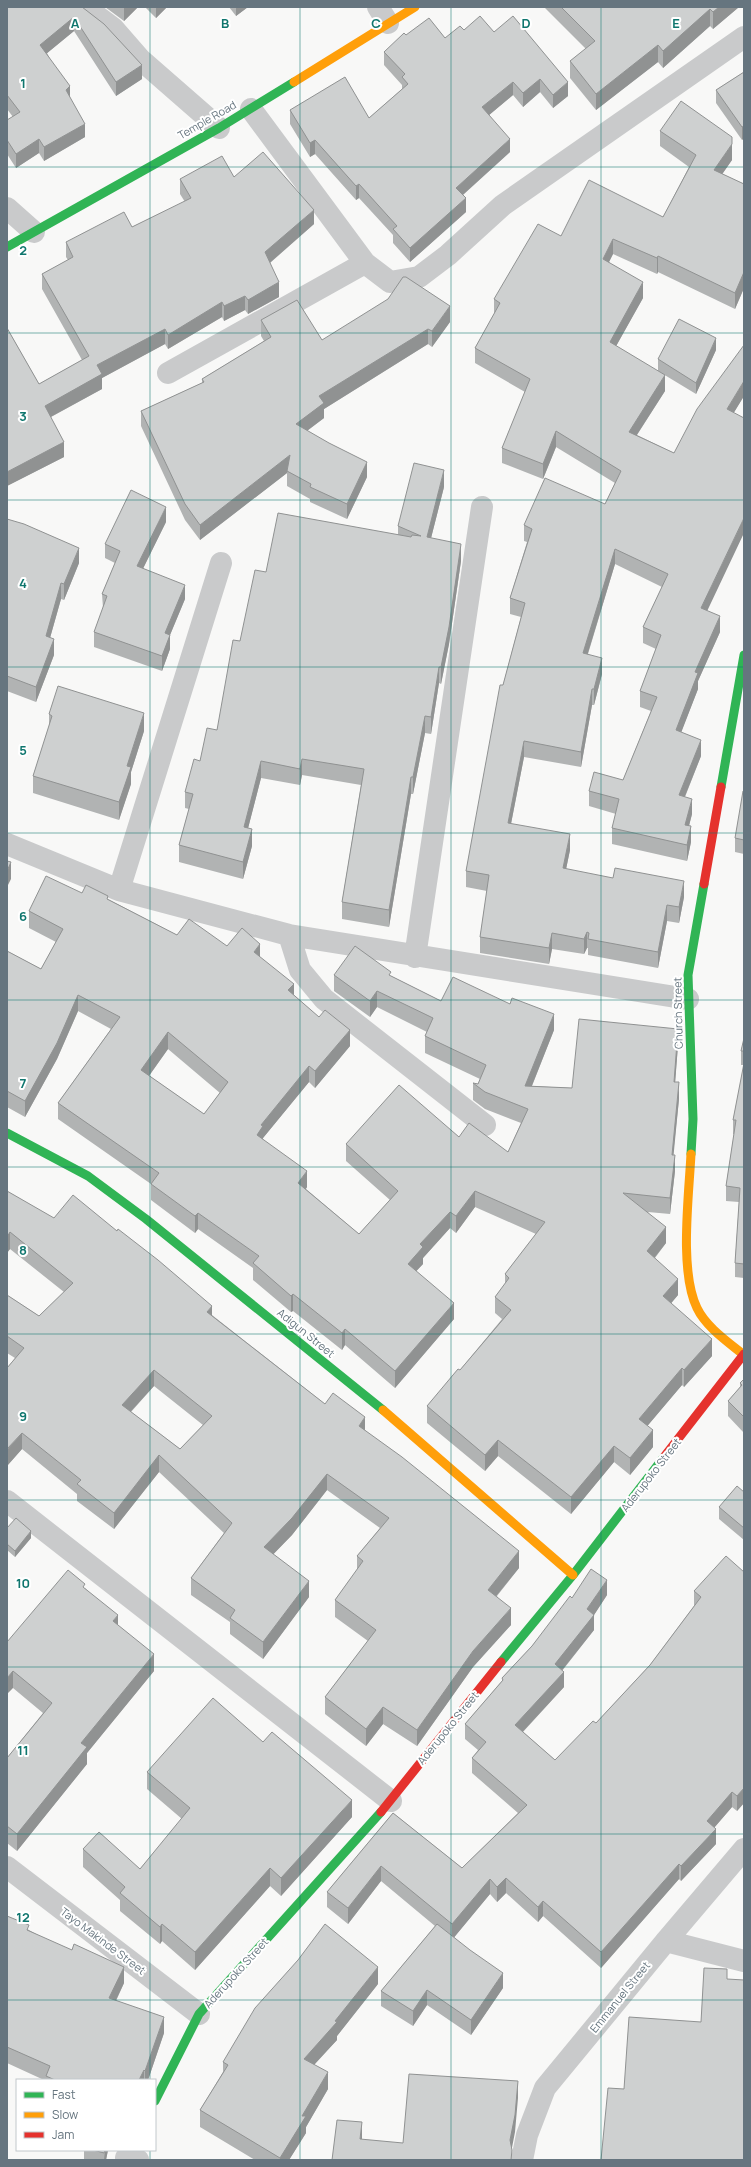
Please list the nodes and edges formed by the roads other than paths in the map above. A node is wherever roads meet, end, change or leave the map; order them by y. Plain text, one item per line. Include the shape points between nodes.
1 (85, 7) edge
2 (415, 7) edge
3 (383, 15) edge
4 (744, 37) edge
5 (251, 109) junction
6 (219, 128) junction
7 (7, 208) edge
8 (34, 232) junction
9 (7, 247) edge
10 (365, 263) junction
11 (168, 373) dead end
12 (482, 507) dead end
13 (221, 563) dead end
14 (744, 654) edge
15 (7, 844) edge
16 (119, 890) junction
17 (289, 936) junction
18 (415, 957) junction
19 (688, 999) junction
20 (484, 1125) dead end
21 (7, 1133) edge
22 (744, 1355) edge
23 (7, 1501) edge
24 (573, 1575) junction
25 (390, 1801) junction
26 (744, 1849) edge
27 (7, 1867) edge
28 (666, 1941) junction
29 (744, 1961) edge
30 (199, 2014) junction
31 (156, 2099) edge
32 (522, 2160) edge

1 - 6 street via 114,28 140,59
2 - 3 street, Temple Road
3 - 5 street, Temple Road
4 - 10 street via 503,205 448,255 419,277 390,282
5 - 6 street, Temple Road
5 - 10 street
6 - 8 street, Temple Road
7 - 8 street
8 - 9 street, Temple Road
10 - 11 street
12 - 18 street
13 - 16 street
14 - 19 street, Church Street via 688,975
15 - 16 street
16 - 17 street
17 - 18 street
17 - 20 street via 300,970 324,999
18 - 19 street
19 - 22 street, Church Street via 693,1119 687,1235 688,1274 697,1308 715,1331
21 - 24 street, Adigun Street via 88,1176 146,1219 407,1429
22 - 24 street, Aderupoko Street
23 - 25 street
24 - 25 street, Aderupoko Street
25 - 30 street, Aderupoko Street
26 - 28 street, Emmanuel Street
27 - 30 street, Tayo Makinde Street
28 - 29 street
28 - 32 street, Emmanuel Street via 545,2088 527,2135
30 - 31 street, Aderupoko Street

